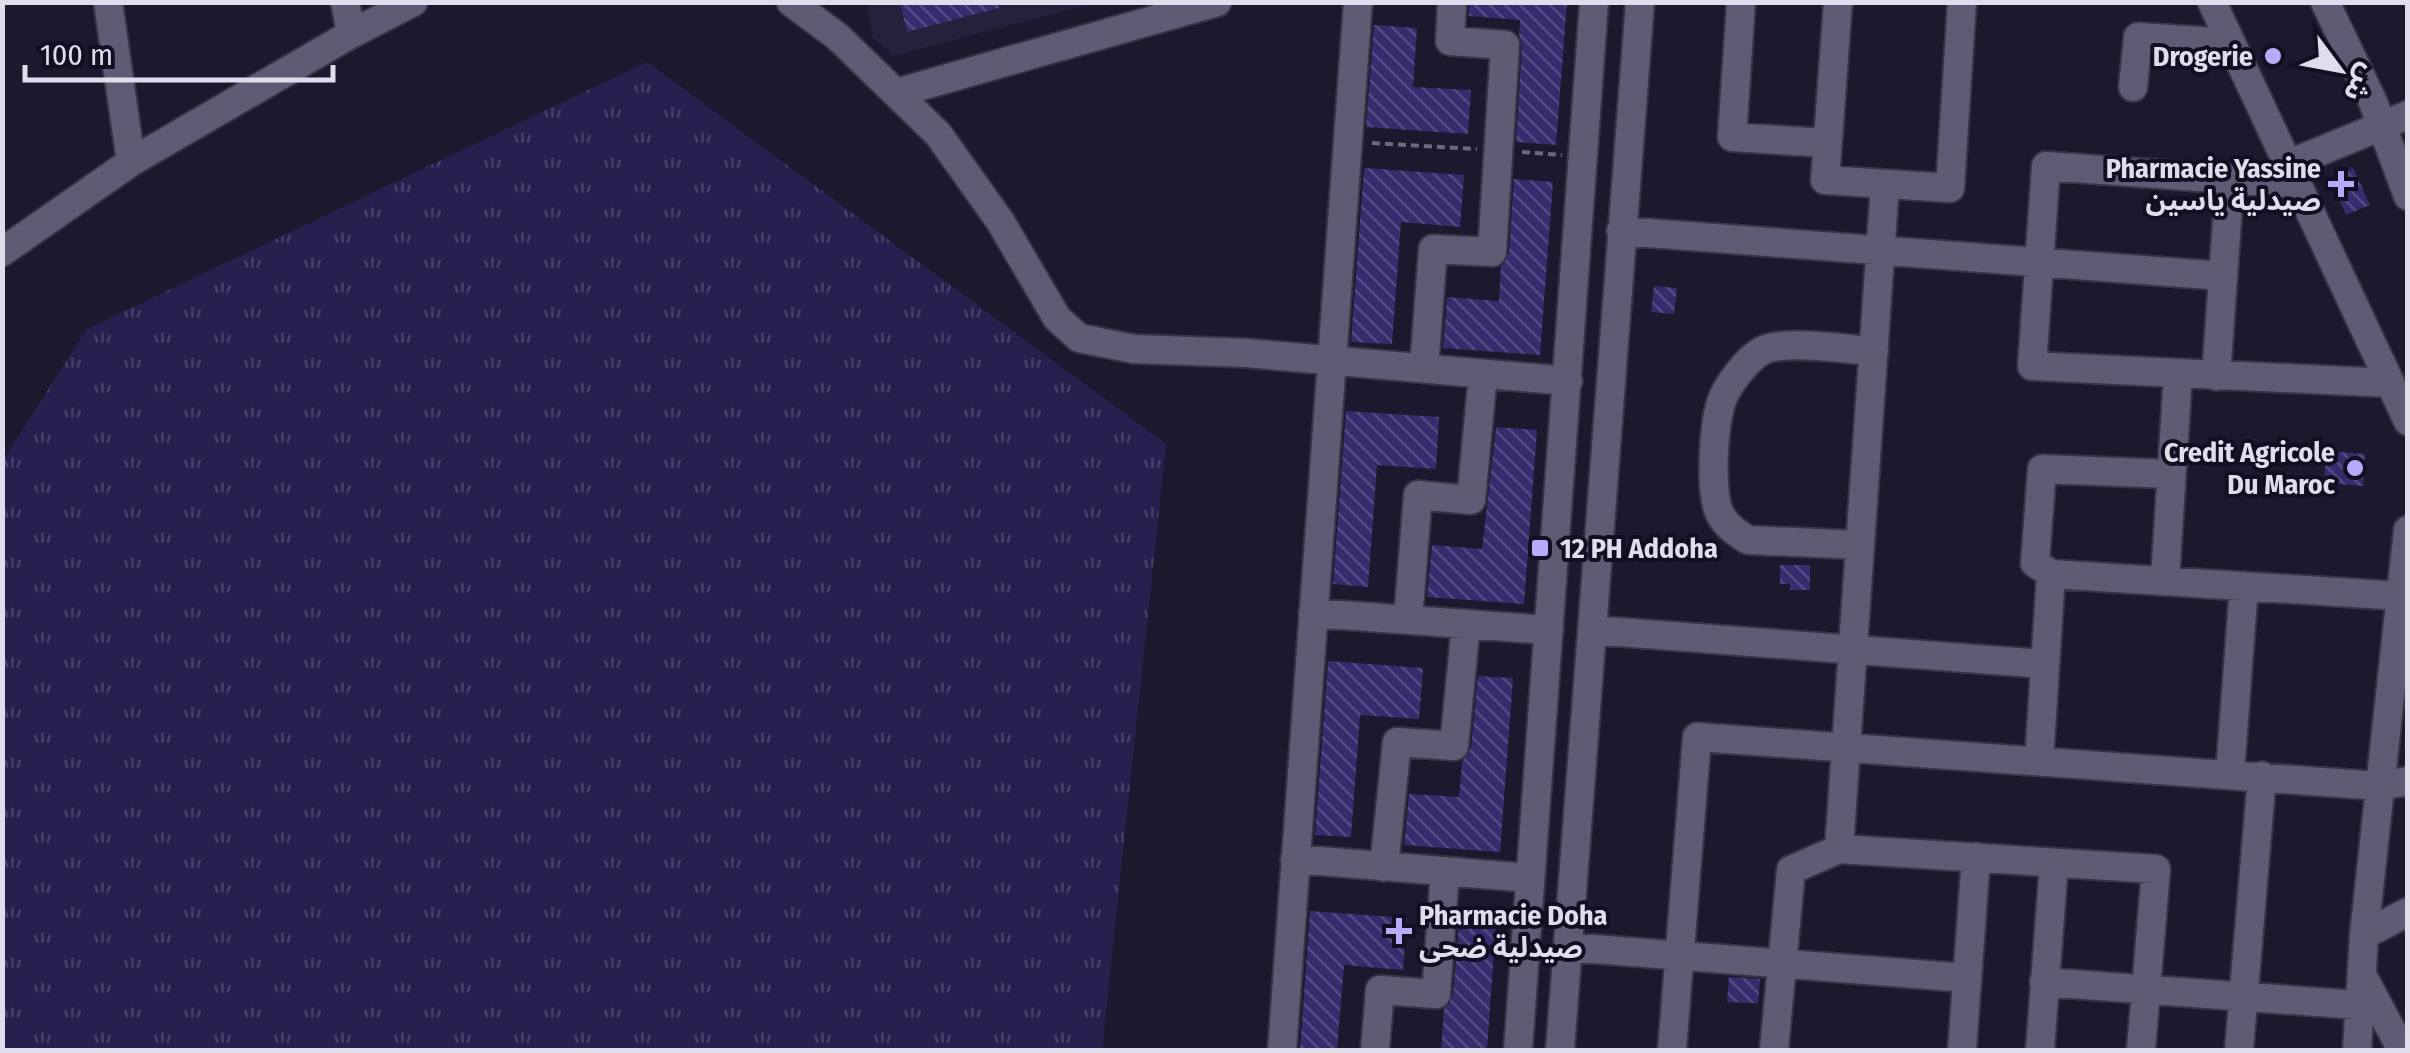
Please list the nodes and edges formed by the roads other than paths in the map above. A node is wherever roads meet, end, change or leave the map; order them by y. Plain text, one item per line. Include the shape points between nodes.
1 (108, 2) edge
2 (346, 2) edge
3 (413, 2) edge
4 (791, 2) edge
5 (834, 2) edge
6 (1217, 2) edge
7 (1358, 2) edge
8 (1452, 2) edge
9 (1594, 2) edge
10 (1640, 2) edge
11 (1838, 2) edge
12 (1962, 2) edge
13 (2212, 2) edge
14 (2326, 2) edge
15 (1739, 3) edge
16 (351, 34) junction
17 (838, 37) junction
18 (2231, 43) junction
19 (2133, 87) dead end
20 (896, 93) junction
21 (2395, 120) edge
22 (1827, 143) junction
23 (130, 162) junction
24 (2291, 175) junction
25 (2230, 180) junction
26 (1885, 184) junction
27 (2408, 196) edge
28 (1620, 231) junction
29 (1881, 251) junction
30 (2, 252) edge
31 (2040, 264) junction
32 (2223, 276) junction
33 (1874, 351) junction
34 (1330, 361) junction
35 (1424, 368) junction
36 (1483, 374) junction
37 (2178, 374) junction
38 (2216, 376) junction
39 (1568, 381) junction
40 (2397, 387) edge
41 (2408, 421) edge
42 (2172, 474) junction
43 (2408, 530) edge
44 (2407, 538) edge
45 (1860, 545) junction
46 (2051, 574) junction
47 (2164, 580) junction
48 (2244, 586) junction
49 (2402, 591) edge
50 (1313, 612) junction
51 (1408, 619) junction
52 (1466, 624) junction
53 (1549, 630) junction
54 (1592, 630) junction
55 (1853, 650) junction
56 (2046, 664) junction
57 (2400, 671) edge
58 (1846, 746) junction
59 (2038, 761) junction
60 (2230, 773) junction
61 (2262, 776) junction
62 (2408, 781) edge
63 (2379, 786) junction
64 (1839, 849) junction
65 (1976, 857) junction
66 (1295, 859) junction
67 (2054, 862) junction
68 (1384, 867) junction
69 (1445, 871) junction
70 (1529, 878) junction
71 (2406, 917) edge
72 (2364, 935) junction
73 (1568, 947) junction
74 (1680, 955) junction
75 (1782, 963) junction
76 (2361, 974) junction
77 (1967, 978) junction
78 (2044, 982) junction
79 (2146, 988) junction
80 (2244, 995) junction
81 (2358, 1005) junction
82 (2398, 1019) edge
83 (2357, 1047) edge
84 (1282, 1050) edge
85 (1375, 1050) edge
86 (1518, 1050) edge
87 (1560, 1050) edge
88 (1672, 1050) edge
89 (1774, 1050) edge
90 (1962, 1050) edge
91 (2040, 1050) edge
92 (2141, 1050) edge
93 (2239, 1050) edge
94 (2402, 1050) edge

1 - 23 street
2 - 16 street
3 - 16 street
4 - 17 street
5 - 17 street
6 - 20 street
7 - 34 street
8 - 35 street via 1450,41 1505,45 1492,252 1433,249
9 - 39 street
10 - 28 street
11 - 22 street
12 - 26 street via 1950,188
13 - 18 street
14 - 21 street
15 - 22 street via 1732,136
16 - 23 street
17 - 20 street
18 - 19 street via 2138,36
18 - 24 street
20 - 34 street via 973,179 1058,318 1079,338 1134,349
21 - 24 street
21 - 27 street
22 - 26 street via 1824,180
23 - 30 street
24 - 25 street
24 - 40 street
25 - 31 street via 2046,166
25 - 32 street
26 - 29 street
28 - 29 street
28 - 54 street
29 - 31 street
29 - 33 street
31 - 32 street
31 - 37 street via 2032,366
32 - 38 street
33 - 45 street
33 - 45 street via 1775,345 1759,352 1724,394 1715,459 1720,514 1748,540
34 - 35 street
34 - 50 street
35 - 36 street
36 - 39 street
36 - 51 street via 1472,500 1418,495
37 - 38 street
37 - 42 street
38 - 40 street
39 - 53 street
40 - 41 street
42 - 46 street via 2042,470 2035,563
42 - 47 street
43 - 44 street
44 - 49 street
45 - 55 street
46 - 47 street
46 - 56 street
47 - 48 street
48 - 49 street
48 - 60 street
49 - 57 street
50 - 51 street
50 - 66 street
51 - 52 street
52 - 53 street
52 - 68 street via 1454,746 1396,742
53 - 70 street
54 - 55 street
54 - 73 street
55 - 56 street
55 - 58 street
56 - 59 street
57 - 63 street
58 - 59 street
58 - 64 street
58 - 74 street via 1697,737
59 - 60 street
60 - 61 street
61 - 63 street
61 - 80 street
62 - 63 street
63 - 72 street
64 - 65 street
64 - 75 street via 1791,870
65 - 67 street
65 - 77 street
66 - 68 street
66 - 84 street
67 - 78 street
67 - 79 street via 2156,868
68 - 69 street
69 - 70 street
69 - 85 street via 1436,994 1380,990
70 - 86 street
71 - 72 street
72 - 76 street
73 - 74 street
73 - 87 street
74 - 75 street
74 - 88 street
75 - 77 street
75 - 89 street
76 - 81 street
76 - 82 street
77 - 90 street
78 - 79 street
78 - 91 street
79 - 80 street
79 - 92 street
80 - 81 street
80 - 93 street
81 - 83 street
82 - 83 street
82 - 94 street

